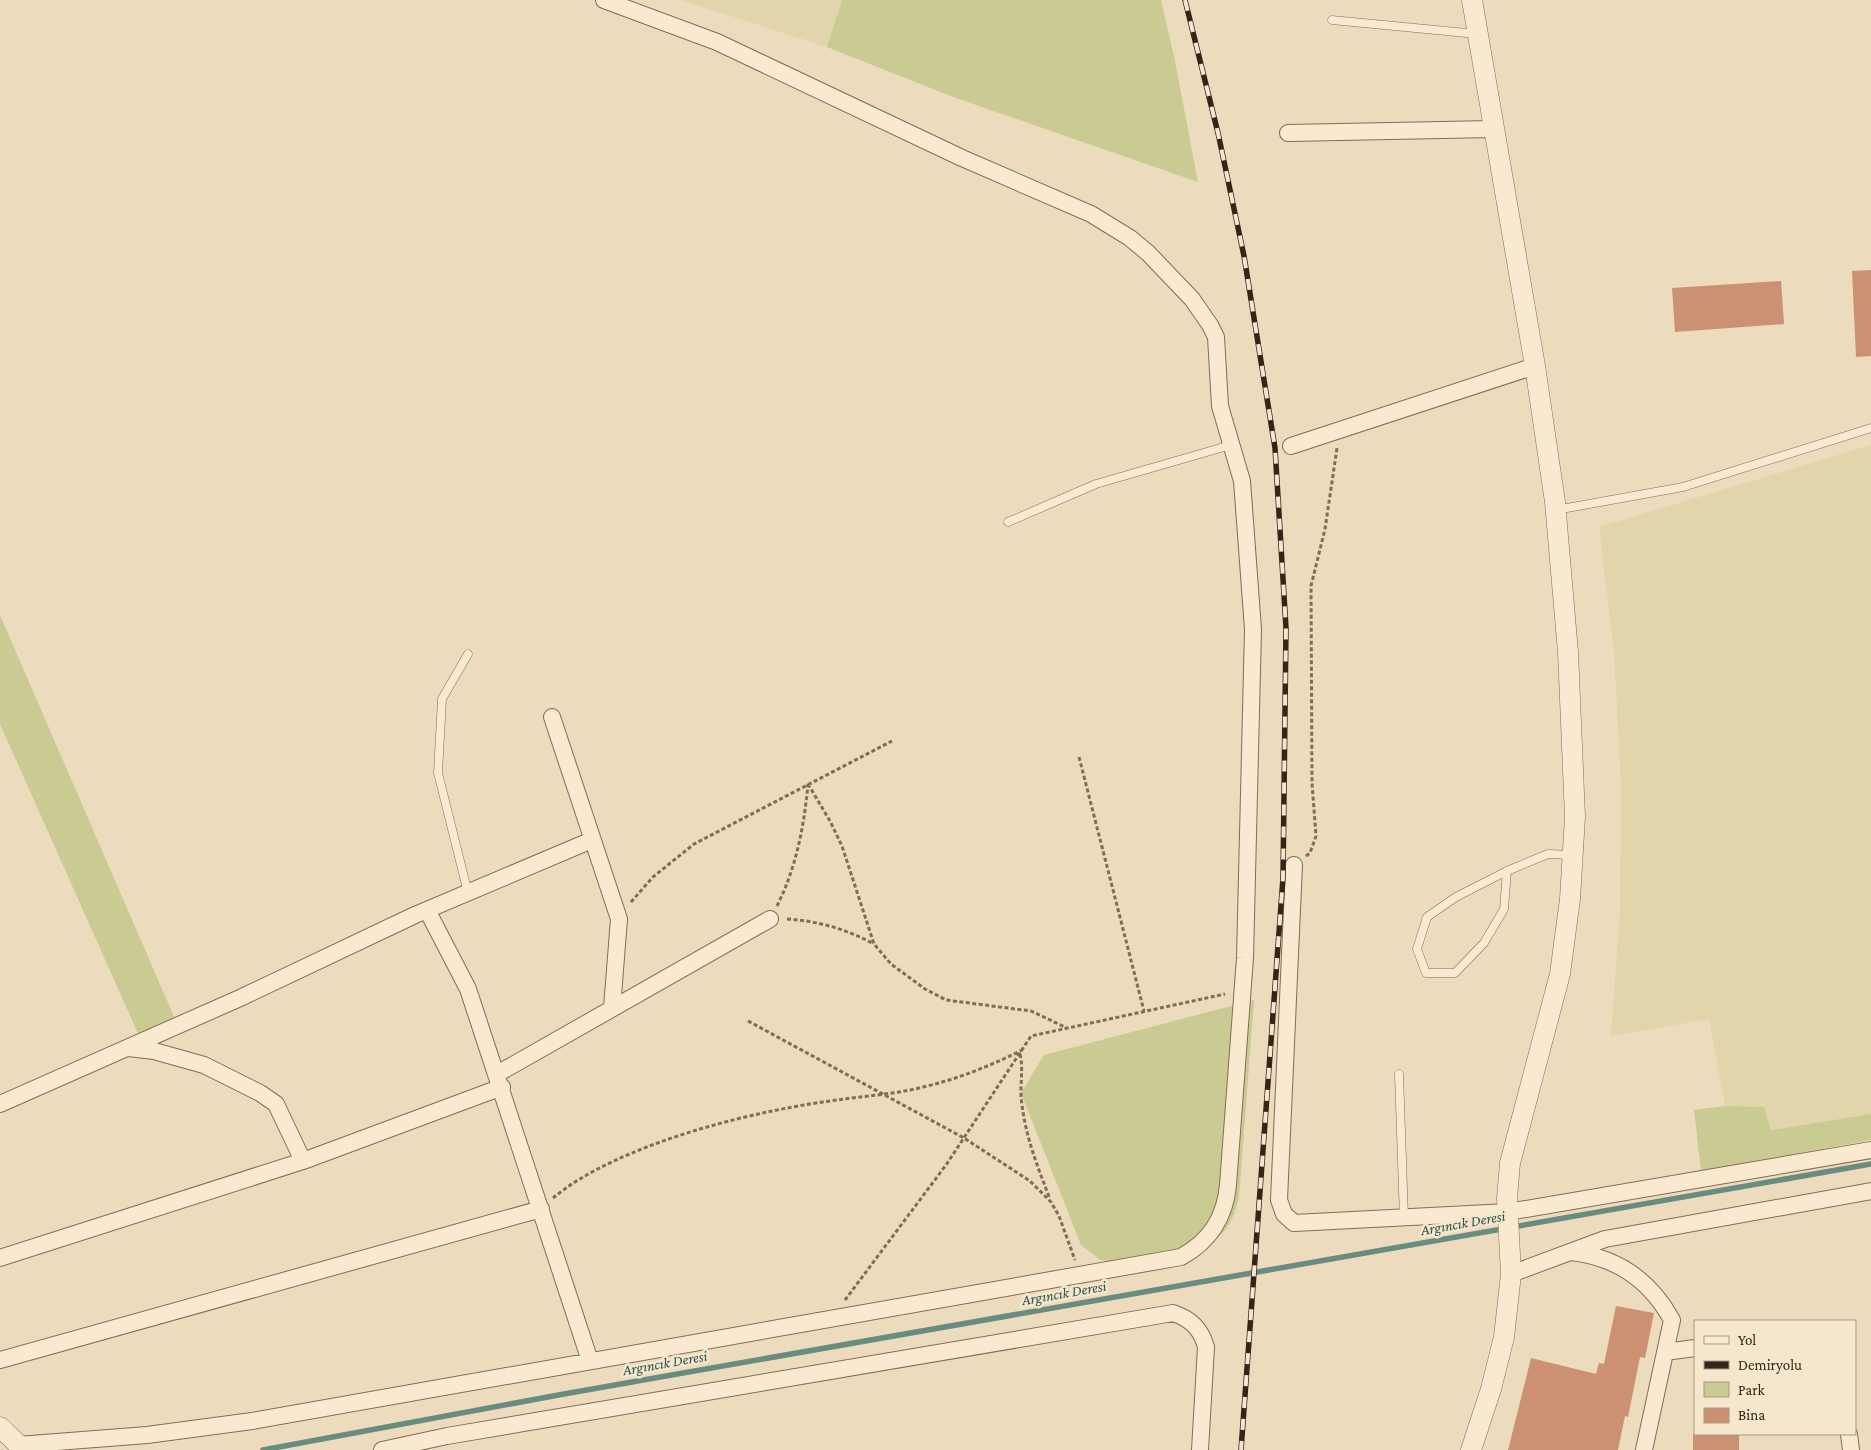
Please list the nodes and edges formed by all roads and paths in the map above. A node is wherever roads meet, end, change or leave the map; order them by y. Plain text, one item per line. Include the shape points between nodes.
1 (604, 0) edge
2 (1472, 0) edge
3 (1332, 20) dead end
4 (1477, 34) junction
5 (1493, 129) junction
6 (1288, 133) dead end
7 (1535, 366) junction
8 (1871, 428) edge
9 (1340, 430) junction
10 (1231, 445) junction
11 (1291, 446) dead end
12 (1556, 510) junction
13 (1008, 522) dead end
14 (468, 654) dead end
15 (552, 717) dead end
16 (892, 740) dead end
17 (1079, 757) dead end
18 (808, 784) junction
19 (592, 840) junction
20 (1574, 855) junction
21 (1294, 865) joint
22 (1507, 871) junction
23 (468, 893) junction
24 (427, 910) junction
25 (619, 919) junction
26 (770, 919) junction
27 (874, 944) junction
28 (1243, 990) junction
29 (612, 1008) junction
30 (1144, 1011) junction
31 (748, 1021) dead end
32 (1067, 1028) junction
33 (128, 1048) junction
34 (1023, 1050) junction
35 (1020, 1054) junction
36 (1398, 1074) dead end
37 (499, 1080) junction
38 (884, 1095) junction
39 (0, 1104) edge
40 (964, 1138) junction
41 (1871, 1150) edge
42 (303, 1161) junction
43 (1871, 1191) edge
44 (1051, 1202) junction
45 (541, 1209) junction
46 (1509, 1216) junction
47 (1404, 1218) junction
48 (1570, 1252) junction
49 (0, 1258) edge
50 (1511, 1274) junction
51 (1080, 1275) junction
52 (829, 1319) junction
53 (1694, 1348) edge
54 (1665, 1352) junction
55 (0, 1360) edge
56 (590, 1361) junction
57 (0, 1427) edge
58 (1849, 1435) edge
59 (21, 1447) edge
60 (382, 1450) edge
61 (1200, 1450) edge
62 (1471, 1450) edge
63 (1644, 1450) edge
64 (1852, 1450) edge

1 - 10 street via 726,46 962,158 1085,211 1130,238 1192,299 1210,325 1216,338 1220,406
2 - 4 street
3 - 4 lane
4 - 5 street
5 - 6 street
5 - 7 street
7 - 9 street
7 - 12 street
8 - 12 lane via 1683,487
9 - 11 street
9 - 21 path via 1325,529 1311,586 1312,765 1316,836 1310,853
10 - 13 lane via 1096,484
10 - 28 street via 1242,481 1253,629
12 - 20 street via 1568,652
14 - 23 lane via 442,699 438,773
15 - 19 street
16 - 18 path
17 - 30 path
18 - 25 path via 694,844 653,877
18 - 26 path via 795,860
18 - 27 path via 842,846
19 - 23 street
19 - 25 street
20 - 22 lane via 1548,854
20 - 46 street via 1560,974 1510,1163
21 - 47 street via 1279,1200 1284,1214 1294,1223
22 - 22 lane via 1427,916 1417,949 1426,973 1455,973 1484,943 1504,909
23 - 24 street
24 - 33 street
24 - 37 street via 468,989
25 - 29 street
26 - 27 path via 824,924
26 - 29 street
27 - 32 path via 891,964 933,994 960,1003 1031,1011
28 - 30 path
28 - 51 street via 1228,1186 1219,1222 1203,1242 1181,1257
29 - 37 street
30 - 32 path
31 - 38 path
32 - 34 path via 1031,1036
33 - 39 street
33 - 42 street via 204,1065 260,1093 276,1104
34 - 35 path
34 - 38 path via 974,1072
35 - 40 path
35 - 44 path via 1023,1068 1021,1103 1032,1151
36 - 47 lane
37 - 42 street
37 - 45 street
38 - 40 path
38 - 45 path via 798,1107 677,1137 591,1172
40 - 44 path via 1030,1181
40 - 52 path via 914,1210
41 - 46 street
42 - 49 street
43 - 48 street via 1606,1239
44 - 51 path via 1065,1230
45 - 55 street
45 - 56 street
46 - 47 street
46 - 50 street
48 - 50 street
48 - 54 street via 1603,1258 1647,1285 1672,1320
50 - 62 street via 1498,1363
51 - 52 street
52 - 56 street
53 - 54 street
54 - 63 street
56 - 59 street via 200,1429
57 - 59 street
58 - 64 street
60 - 61 street via 447,1436 1173,1313 1195,1325 1206,1347

